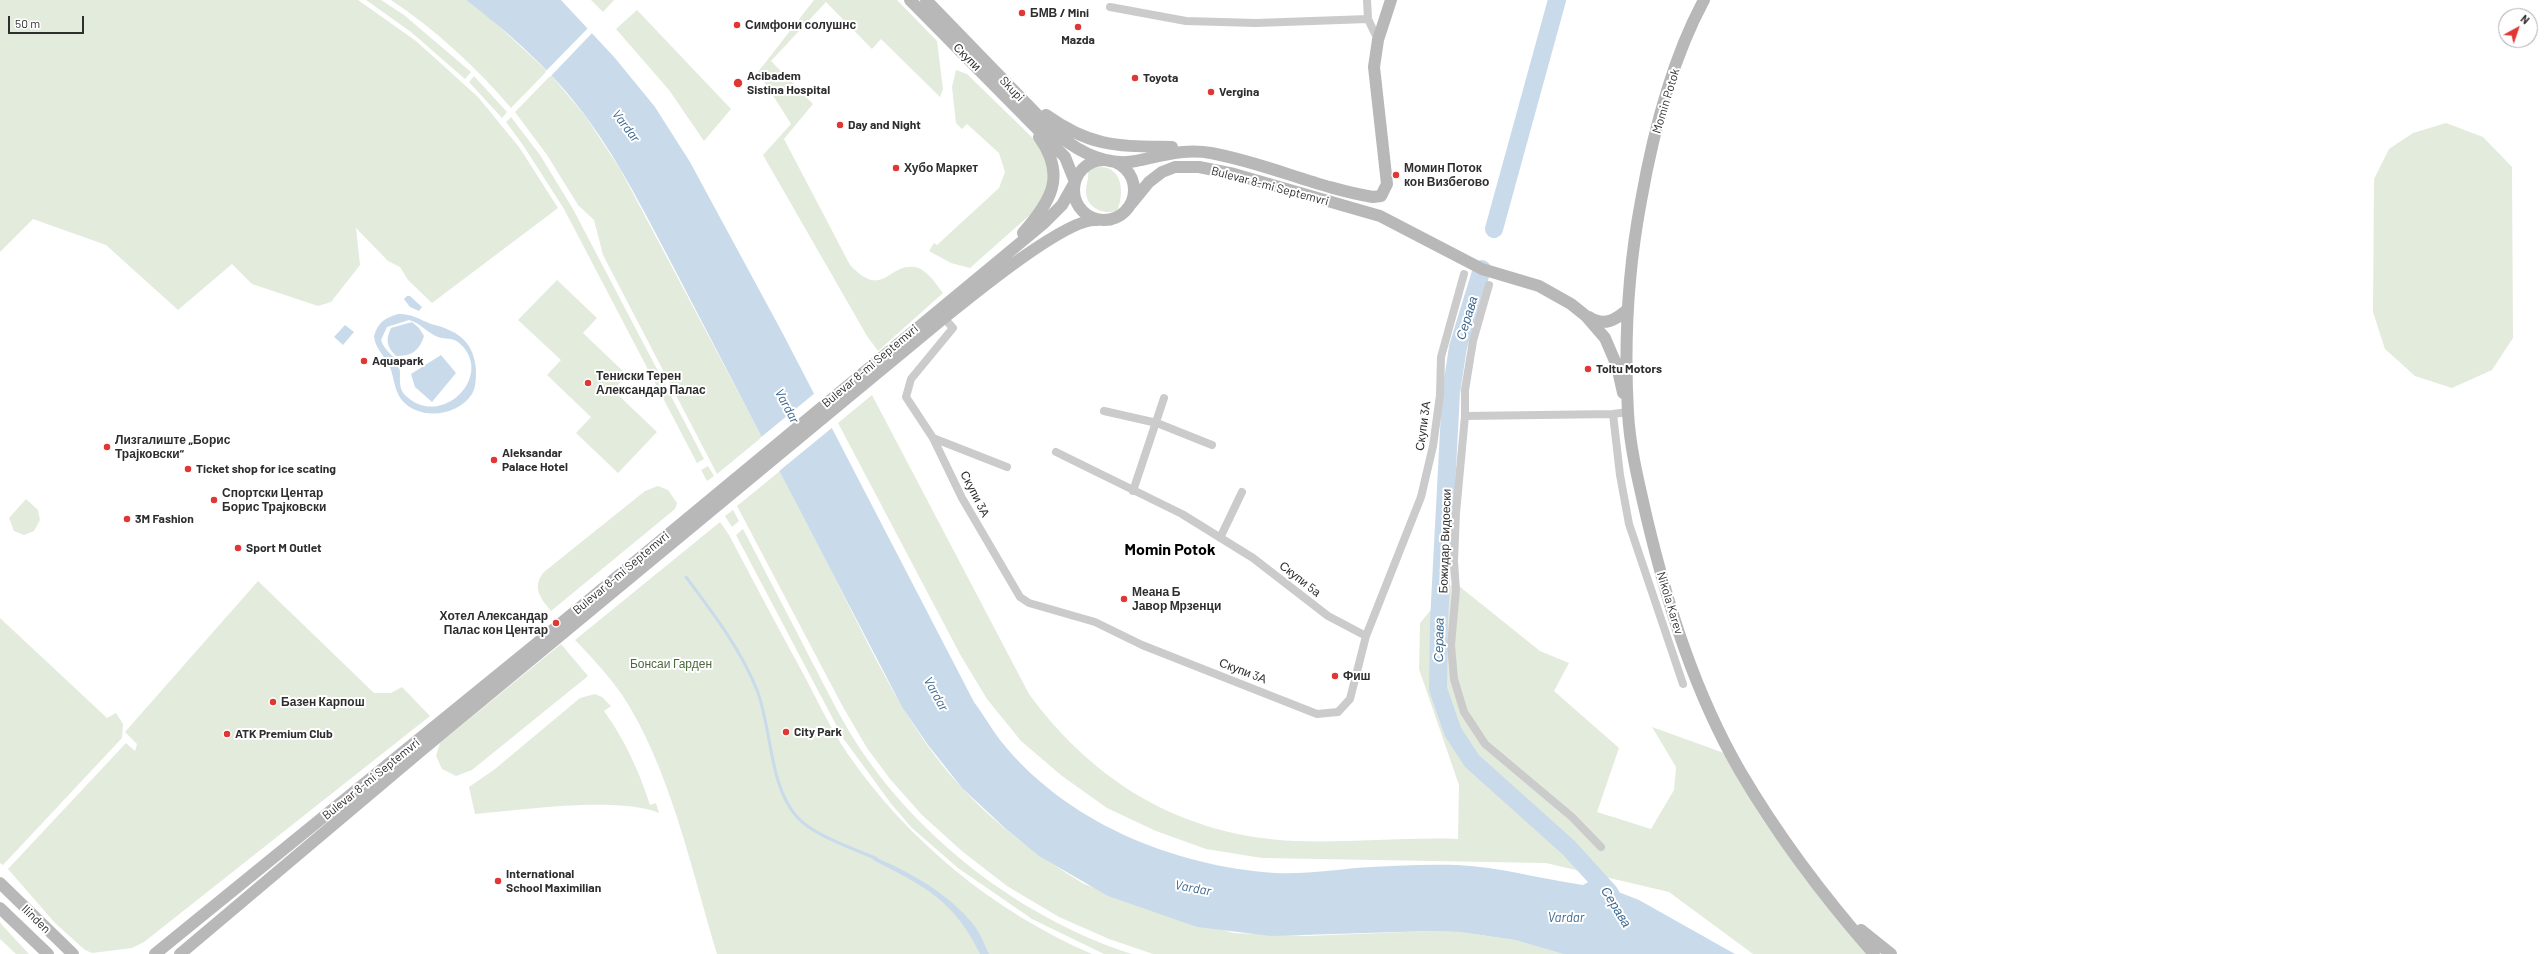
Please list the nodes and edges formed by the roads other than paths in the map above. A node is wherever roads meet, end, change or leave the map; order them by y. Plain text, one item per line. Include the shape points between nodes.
1 (910, 0) edge
2 (926, 0) edge
3 (1367, 0) edge
4 (1391, 0) edge
5 (1704, 0) edge
6 (1110, 7) dead end
7 (1368, 19) junction
8 (1378, 40) junction
9 (1010, 86) junction
10 (1024, 114) junction
11 (1205, 152) junction
12 (1110, 161) junction
13 (1075, 182) junction
14 (1131, 204) junction
15 (1097, 220) junction
16 (1006, 253) junction
17 (1464, 274) dead end
18 (1631, 281) joint
19 (1489, 285) dead end
20 (1628, 309) junction
21 (1586, 316) junction
22 (944, 318) junction
23 (879, 365) junction
24 (1164, 398) dead end
25 (1104, 411) dead end
26 (1628, 412) junction
27 (1613, 414) junction
28 (1465, 416) junction
29 (1157, 423) junction
30 (933, 438) junction
31 (1212, 445) dead end
32 (1056, 452) dead end
33 (1007, 467) dead end
34 (1133, 491) junction
35 (1242, 492) dead end
36 (1220, 538) junction
37 (1366, 636) junction
38 (540, 647) junction
39 (1683, 684) dead end
40 (1602, 847) dead end
41 (0, 883) edge
42 (1821, 890) junction
43 (0, 908) edge
44 (62, 944) junction
45 (48, 954) edge
46 (72, 954) edge
47 (78, 954) edge
48 (155, 954) edge
49 (180, 954) edge
50 (1874, 954) edge
51 (1891, 954) edge

1 - 10 street, Скупи
2 - 9 street, Skupi
3 - 7 street
4 - 8 street
5 - 18 street, Momin Potok via 1668,88 1654,140 1640,207
6 - 7 street via 1186,21 1256,23
7 - 8 street
8 - 11 street, Bulevar 8-mi Septemvri via 1374,67 1375,85 1387,184 1381,196 1366,196
9 - 11 street via 1061,126 1093,140 1116,146 1178,146
9 - 12 street, Skupi via 1066,142
10 - 13 street, Skupi via 1065,157
10 - 16 street via 1050,156 1054,169 1053,183 1044,208
11 - 12 street, Bulevar 8-mi Septemvri via 1166,154 1131,162
12 - 13 street via 1090,162 1082,169
12 - 14 street via 1121,167 1130,178 1133,189
13 - 15 street via 1079,206
13 - 16 street, Bulevar 8-mi Septemvri via 1056,212
14 - 15 street via 1117,218
14 - 21 street, Bulevar 8-mi Septemvri via 1150,182 1162,172 1175,167 1200,167 1234,174 1363,211 1396,224 1500,275 1544,288 1562,297
15 - 22 street, Bulevar 8-mi Septemvri via 1083,221 1066,230
16 - 23 street, Bulevar 8-mi Septemvri
17 - 37 street, Скупи 3А via 1441,357 1440,395 1428,471 1392,574
18 - 20 street, Nikola Karev
19 - 28 street, Божидар Видоески via 1467,363
20 - 21 street via 1617,318 1603,323
20 - 26 street, Nikola Karev
21 - 26 street via 1608,344
22 - 23 street, Bulevar 8-mi Septemvri
22 - 30 street, Скупи 3А via 953,328 933,354 918,368 907,387 906,397
23 - 38 street, Bulevar 8-mi Septemvri
24 - 29 street
25 - 29 street
26 - 27 street
26 - 42 street, Nikola Karev via 1634,459 1656,559 1688,661 1720,734 1739,768 1772,823
27 - 28 street
27 - 39 street via 1629,524
28 - 40 street, Божидар Видоески via 1456,513 1456,590 1451,645 1458,696 1464,712 1489,748 1572,818
29 - 31 street
29 - 34 street
30 - 33 street
30 - 37 street, Скупи 3А via 962,498 1020,597 1029,603 1095,622 1142,645 1317,714 1338,712 1350,699
32 - 34 street, Скупи 5а
34 - 36 street, Скупи 5а via 1182,514
35 - 36 street
36 - 37 street, Скупи 5а via 1253,558 1328,616
38 - 48 street, Bulevar 8-mi Septemvri
38 - 49 street, Bulevar 8-mi Septemvri
41 - 44 street, Ilinden
42 - 50 street, Nikola Karev
42 - 51 street, Nikola Karev via 1862,931
43 - 45 street, Ilinden
44 - 46 street, Ilinden
44 - 47 street

